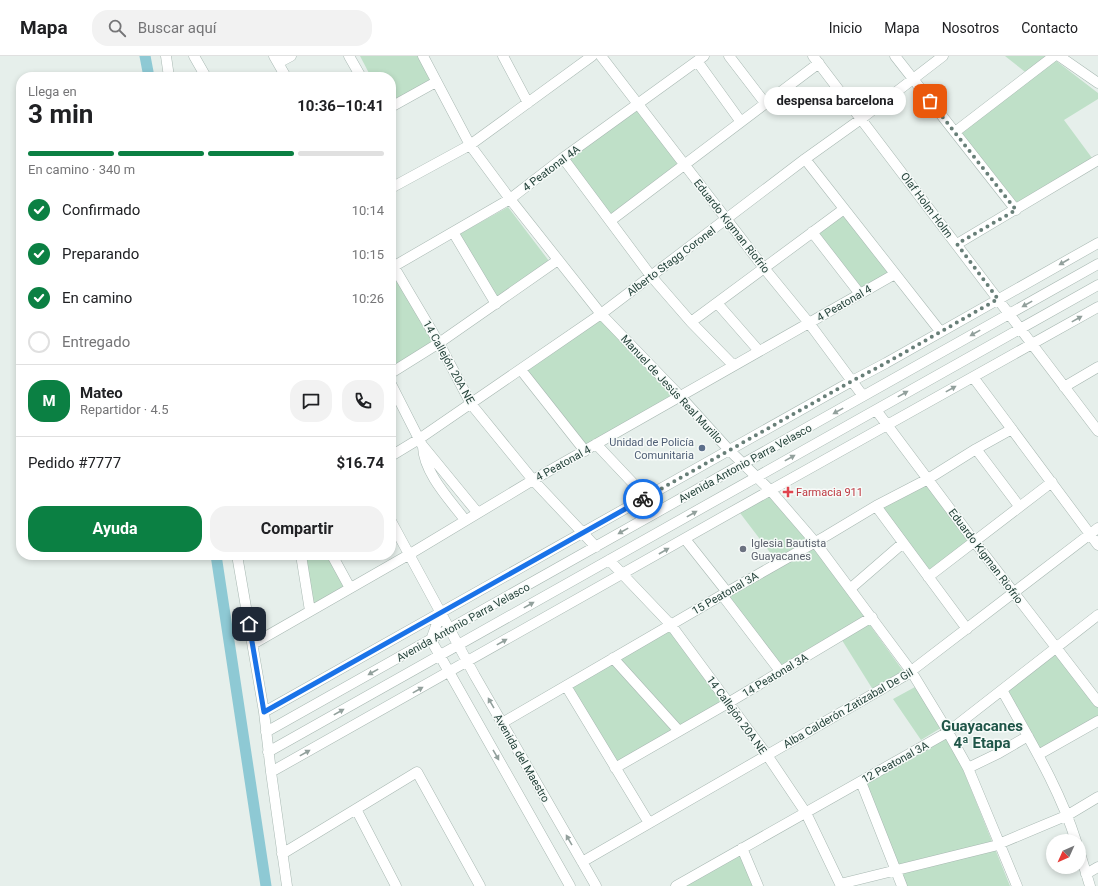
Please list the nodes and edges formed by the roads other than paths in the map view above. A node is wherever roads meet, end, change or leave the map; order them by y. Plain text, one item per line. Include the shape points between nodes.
1 (166, 56) edge
2 (194, 56) edge
3 (291, 56) edge
4 (349, 56) edge
5 (423, 56) edge
6 (503, 56) edge
7 (592, 56) edge
8 (601, 56) edge
9 (729, 56) edge
10 (895, 56) edge
11 (944, 56) edge
12 (1054, 56) edge
13 (1059, 56) edge
14 (276, 59) edge
15 (700, 59) edge
16 (816, 59) edge
17 (168, 72) edge
18 (203, 72) edge
19 (283, 72) edge
20 (358, 72) edge
21 (913, 80) junction
22 (1097, 80) edge
23 (436, 82) junction
24 (528, 103) junction
25 (765, 103) junction
26 (396, 104) edge
27 (638, 104) junction
28 (861, 119) junction
29 (741, 122) junction
30 (955, 132) junction
31 (470, 145) junction
32 (563, 158) junction
33 (805, 159) junction
34 (1097, 163) edge
35 (685, 165) junction
36 (396, 185) edge
37 (510, 199) junction
38 (844, 209) junction
39 (1016, 210) junction
40 (726, 219) junction
41 (610, 221) junction
42 (453, 232) junction
43 (812, 232) junction
44 (1098, 243) edge
45 (957, 244) junction
46 (558, 260) junction
47 (396, 263) edge
48 (1098, 264) edge
49 (764, 268) junction
50 (396, 272) edge
51 (895, 274) junction
52 (651, 276) junction
53 (1098, 285) edge
54 (860, 294) junction
55 (998, 299) junction
56 (717, 303) junction
57 (496, 304) junction
58 (1098, 307) edge
59 (601, 314) junction
60 (1009, 314) junction
61 (691, 322) junction
62 (809, 323) junction
63 (1020, 328) junction
64 (940, 331) junction
65 (439, 343) junction
66 (1032, 344) junction
67 (759, 351) junction
68 (733, 365) junction
69 (1098, 367) edge
70 (396, 370) edge
71 (521, 370) junction
72 (973, 377) junction
73 (852, 381) junction
74 (1064, 387) junction
75 (396, 394) edge
76 (680, 396) junction
77 (863, 396) junction
78 (471, 404) junction
79 (876, 410) junction
80 (888, 425) junction
81 (1012, 429) junction
82 (1098, 431) edge
83 (421, 442) junction
84 (596, 444) junction
85 (976, 449) junction
86 (729, 450) junction
87 (584, 451) junction
88 (396, 454) edge
89 (743, 464) junction
90 (756, 477) junction
91 (928, 478) junction
92 (533, 480) junction
93 (1052, 482) junction
94 (771, 491) junction
95 (646, 497) junction
96 (876, 506) junction
97 (1019, 506) junction
98 (477, 512) junction
99 (465, 520) junction
100 (396, 530) edge
101 (1094, 531) edge
102 (583, 532) junction
103 (685, 539) junction
104 (974, 541) junction
105 (815, 542) junction
106 (903, 543) junction
107 (1098, 545) edge
108 (596, 546) junction
109 (410, 554) junction
110 (238, 560) edge
111 (302, 560) edge
112 (335, 560) edge
113 (609, 560) junction
114 (623, 574) junction
115 (928, 577) junction
116 (350, 588) junction
117 (851, 588) junction
118 (724, 593) junction
119 (1014, 593) junction
120 (310, 611) junction
121 (441, 612) junction
122 (1098, 616) edge
123 (872, 617) junction
124 (671, 625) junction
125 (450, 629) junction
126 (966, 629) junction
127 (431, 640) junction
128 (253, 644) junction
129 (459, 644) junction
130 (1056, 648) junction
131 (440, 656) junction
132 (613, 658) junction
133 (468, 662) junction
134 (780, 671) junction
135 (912, 671) junction
136 (449, 672) junction
137 (566, 686) junction
138 (1002, 690) junction
139 (1098, 702) edge
140 (728, 703) junction
141 (264, 712) junction
142 (1098, 721) edge
143 (502, 723) junction
144 (679, 731) junction
145 (266, 732) junction
146 (948, 732) junction
147 (1028, 736) junction
148 (268, 752) junction
149 (767, 755) junction
150 (1038, 756) junction
151 (615, 768) junction
152 (968, 768) junction
153 (271, 772) junction
154 (861, 782) junction
155 (1098, 797) edge
156 (356, 808) junction
157 (806, 813) junction
158 (1068, 815) junction
159 (649, 823) junction
160 (1074, 834) edge
161 (1001, 844) junction
162 (742, 848) junction
163 (282, 854) junction
164 (582, 862) junction
165 (1098, 867) edge
166 (896, 871) junction
167 (1086, 874) joint
168 (682, 885) edge
169 (840, 885) edge
170 (287, 886) edge
171 (396, 886) edge
172 (480, 886) edge
173 (570, 886) edge
174 (596, 886) edge
175 (758, 886) edge
176 (902, 886) edge
177 (1018, 886) edge
178 (1090, 886) edge

1 - 17 street
2 - 18 street
3 - 14 street
4 - 20 street
5 - 23 street, Manuel de Jesús Real Murillo
6 - 24 street
7 - 24 street
8 - 27 street, Eduardo Kigman Riofrio
9 - 25 street
10 - 21 street
11 - 21 street, Alberto Stagg Coronel
12 - 30 street
13 - 22 street
14 - 19 street
15 - 27 street, 4 Peatonal 4A
15 - 29 street
16 - 25 street
16 - 28 street, Olaf Holm Holm
21 - 28 street, Alberto Stagg Coronel
21 - 30 street
23 - 26 street
23 - 31 street, Manuel de Jesús Real Murillo
24 - 31 street
25 - 29 street
27 - 32 street, 4 Peatonal 4A
27 - 35 street, Eduardo Kigman Riofrio
28 - 33 street, Alberto Stagg Coronel
28 - 45 street, Olaf Holm Holm
29 - 35 street
30 - 39 street
31 - 36 street
31 - 37 street, Manuel de Jesús Real Murillo
32 - 37 street, 4 Peatonal 4A
32 - 41 street
33 - 38 street
33 - 40 street, Alberto Stagg Coronel
34 - 39 street
35 - 40 street, Eduardo Kigman Riofrio
35 - 41 street
37 - 42 street, 4 Peatonal 4A
37 - 46 street, Manuel de Jesús Real Murillo
38 - 43 street
38 - 51 street
39 - 45 street
40 - 49 street, Eduardo Kigman Riofrio
40 - 52 street, Alberto Stagg Coronel
41 - 52 street
42 - 47 street, 4 Peatonal 4A
42 - 57 street
43 - 49 street
43 - 54 street
44 -> 55 street, Avenida Antonio Parra Velasco
45 - 55 street, Olaf Holm Holm
46 - 57 street
46 - 59 street, Manuel de Jesús Real Murillo
48 -> 60 street, Avenida Antonio Parra Velasco
49 - 56 street
49 - 62 street, Eduardo Kigman Riofrio
50 - 65 street, 14 Callejón 20A NE
51 - 54 street, 4 Peatonal 4
51 - 64 street
52 - 59 street, Alberto Stagg Coronel
52 - 61 street
53 - 63 street, Avenida Antonio Parra Velasco
54 - 62 street, 4 Peatonal 4
55 - 60 street, Olaf Holm Holm
55 - 64 street, Avenida Antonio Parra Velasco
56 - 61 street
56 - 67 street
57 - 65 street
66 -> 58 street
59 - 71 street, Alberto Stagg Coronel
59 - 76 street, Manuel de Jesús Real Murillo
60 - 63 street, Olaf Holm Holm
60 -> 77 street, Avenida Antonio Parra Velasco
61 - 68 street
62 - 67 street, 4 Peatonal 4
62 - 73 street, Eduardo Kigman Riofrio
63 - 66 street, Olaf Holm Holm
79 -> 63 street, Avenida Antonio Parra Velasco
64 - 73 street, Avenida Antonio Parra Velasco
65 - 70 street
65 - 78 street, 14 Callejón 20A NE
66 - 72 street
66 - 74 street, Olaf Holm Holm
67 - 68 street, 4 Peatonal 4
68 - 76 street, 4 Peatonal 4
69 - 74 street
71 - 78 street, Alberto Stagg Coronel
71 - 87 street
80 -> 72 street
72 - 81 street
73 - 77 street, Eduardo Kigman Riofrio
73 - 86 street, Avenida Antonio Parra Velasco
74 - 82 street, Olaf Holm Holm
75 - 83 street
76 - 84 street, 4 Peatonal 4
76 - 86 street, Manuel de Jesús Real Murillo
77 -> 89 street, Avenida Antonio Parra Velasco
78 - 83 street, Alberto Stagg Coronel
78 - 92 street, 14 Callejón 20A NE
79 - 80 street, Eduardo Kigman Riofrio
90 -> 79 street, Avenida Antonio Parra Velasco
80 - 91 street, Eduardo Kigman Riofrio
80 - 94 street
81 - 85 street, 15 Peatonal 3A
81 - 93 street
83 - 88 street, Alberto Stagg Coronel
83 - 98 street
83 - 99 street via 433,476
84 - 87 street, 4 Peatonal 4
84 - 95 street
85 - 91 street, 15 Peatonal 3A
85 - 97 street
86 - 89 street, Manuel de Jesús Real Murillo
86 - 95 street, Avenida Antonio Parra Velasco
87 - 92 street, 4 Peatonal 4
89 - 90 street, Manuel de Jesús Real Murillo
89 -> 108 street, Avenida Antonio Parra Velasco
90 - 94 street, Manuel de Jesús Real Murillo
113 -> 90 street, Avenida Antonio Parra Velasco
91 - 96 street, 15 Peatonal 3A
91 - 104 street, Eduardo Kigman Riofrio
92 - 98 street, 4 Peatonal 4
92 - 102 street, 14 Callejón 20A NE
93 - 97 street
93 - 101 street
94 - 103 street
94 - 105 street, Manuel de Jesús Real Murillo
95 - 102 street, Avenida Antonio Parra Velasco
96 - 105 street, 15 Peatonal 3A
96 - 106 street
97 - 104 street
98 - 99 street, 4 Peatonal 4
99 - 109 street, 4 Peatonal 4
100 - 109 street, Avenida del Maestro
101 - 107 street
101 - 119 street, Alba Calderón Zatizabal De Gil
102 - 108 street, 14 Callejón 20A NE
102 - 121 street, Avenida Antonio Parra Velasco
114 -> 103 street
103 - 118 street
104 - 115 street
104 - 119 street, Eduardo Kigman Riofrio
105 - 117 street, Manuel de Jesús Real Murillo
105 - 118 street, 15 Peatonal 3A
106 - 115 street
106 - 117 street
108 - 125 street, Avenida Antonio Parra Velasco
109 - 116 street, 4 Peatonal 4
109 - 121 street, Avenida del Maestro
110 - 128 street
111 - 120 street
112 - 116 street
113 - 114 street, 14 Callejón 20A NE
129 -> 113 street, Avenida Antonio Parra Velasco
114 - 124 street, 14 Callejón 20A NE
133 -> 114 street
115 - 126 street
116 - 120 street, 4 Peatonal 4
117 - 123 street, Manuel de Jesús Real Murillo
118 - 124 street, 15 Peatonal 3A
118 - 134 street
119 - 126 street, Alba Calderón Zatizabal De Gil
119 - 130 street, Eduardo Kigman Riofrio
120 - 128 street, 4 Peatonal 4
121 - 125 street, Avenida del Maestro
121 - 127 street
121 - 141 street, Avenida Antonio Parra Velasco
122 - 130 street, 12 Peatonal 3A
123 - 134 street, 14 Peatonal 3A
123 - 135 street, Manuel de Jesús Real Murillo
124 - 132 street, 15 Peatonal 3A
124 - 140 street, 14 Callejón 20A NE
125 - 127 street, Avenida Antonio Parra Velasco
125 - 129 street, Avenida del Maestro
126 - 135 street, Alba Calderón Zatizabal De Gil
127 - 131 street, Avenida del Maestro
127 -> 145 street, Avenida Antonio Parra Velasco
128 - 141 street
129 - 131 street, Avenida Antonio Parra Velasco
129 - 133 street, Avenida del Maestro
130 - 138 street, 12 Peatonal 3A
130 - 139 street, Eduardo Kigman Riofrio
131 - 136 street, Avenida del Maestro
148 -> 131 street, Avenida Antonio Parra Velasco
132 - 137 street, 15 Peatonal 3A
132 - 144 street
133 - 136 street
143 -> 133 street, Avenida del Maestro
134 - 140 street, 14 Peatonal 3A
135 - 146 street, Manuel de Jesús Real Murillo
135 - 149 street, Alba Calderón Zatizabal De Gil
153 -> 136 street
136 -> 173 street, Avenida del Maestro
137 - 143 street, 15 Peatonal 3A
137 - 151 street
138 - 146 street, 12 Peatonal 3A
138 - 147 street
140 - 144 street, 14 Peatonal 3A
140 - 149 street, 14 Callejón 20A NE
141 - 145 street
142 - 150 street
164 -> 143 street, Avenida del Maestro
144 - 151 street, 14 Peatonal 3A
145 - 148 street
146 - 152 street, Manuel de Jesús Real Murillo
146 - 154 street, 12 Peatonal 3A
147 - 150 street
147 - 152 street
148 - 153 street
149 - 157 street, 14 Callejón 20A NE
149 - 159 street, Alba Calderón Zatizabal De Gil
150 - 158 street
151 - 159 street
152 - 161 street, Manuel de Jesús Real Murillo
153 - 163 street
154 - 157 street, 12 Peatonal 3A
154 - 166 street
155 - 158 street
156 - 163 street
156 - 171 street
156 - 172 street via 417,772
157 - 162 street, 12 Peatonal 3A
157 - 169 street, 14 Callejón 20A NE
158 - 160 street
158 - 161 street
159 - 164 street, Alba Calderón Zatizabal De Gil
161 - 166 street
161 - 177 street, Manuel de Jesús Real Murillo
162 - 168 street, 12 Peatonal 3A
162 - 175 street
163 - 170 street
164 - 174 street, Avenida del Maestro
165 - 167 street
166 - 169 street
166 - 176 street
167 - 178 street

